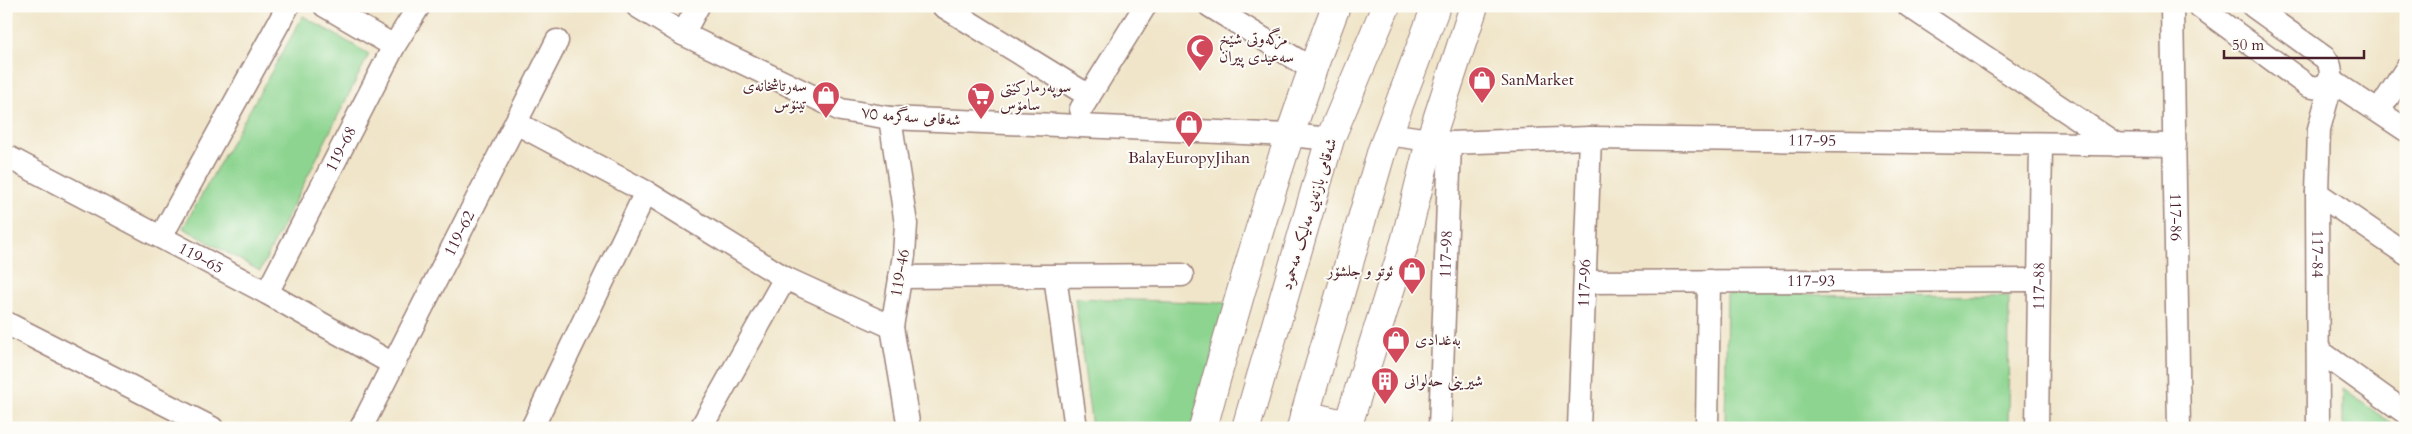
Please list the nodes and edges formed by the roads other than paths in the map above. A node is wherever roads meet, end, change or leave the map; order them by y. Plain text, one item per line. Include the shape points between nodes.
1 (288, 6) edge
2 (325, 6) edge
3 (419, 6) edge
4 (636, 6) edge
5 (698, 6) edge
6 (943, 6) edge
7 (1146, 6) edge
8 (1210, 6) edge
9 (1336, 6) edge
10 (1386, 6) edge
11 (1436, 6) edge
12 (1474, 6) edge
13 (1908, 6) edge
14 (2172, 6) edge
15 (2199, 6) edge
16 (2253, 6) edge
17 (683, 34) junction
18 (557, 41) dead end
19 (394, 46) junction
20 (1312, 69) junction
21 (2406, 69) edge
22 (2332, 81) junction
23 (1090, 96) junction
24 (2379, 111) junction
25 (890, 118) junction
26 (516, 123) junction
27 (1071, 125) junction
28 (2406, 130) edge
29 (1290, 134) junction
30 (1388, 134) junction
31 (1330, 138) junction
32 (1590, 138) junction
33 (1440, 142) junction
34 (2041, 144) junction
35 (2117, 145) junction
36 (2175, 145) junction
37 (6, 156) edge
38 (646, 192) junction
39 (2317, 193) junction
40 (161, 238) junction
41 (2406, 254) edge
42 (1182, 274) dead end
43 (1055, 276) junction
44 (785, 278) junction
45 (900, 278) junction
46 (2038, 280) junction
47 (1709, 281) junction
48 (1585, 282) junction
49 (267, 293) junction
50 (6, 323) edge
51 (892, 327) junction
52 (2318, 350) junction
53 (393, 364) junction
54 (2406, 413) edge
55 (1249, 419) edge
56 (1303, 422) edge
57 (201, 425) edge
58 (1348, 426) edge
59 (361, 428) edge
60 (532, 428) edge
61 (701, 428) edge
62 (910, 428) edge
63 (1076, 428) edge
64 (1203, 428) edge
65 (1229, 428) edge
66 (1440, 428) edge
67 (1580, 428) edge
68 (1707, 428) edge
69 (2037, 428) edge
70 (2179, 428) edge
71 (2318, 428) edge

1 - 40 street
2 - 19 street
3 - 19 street, 119-68
4 - 17 street, شەقامی سەگرمە ٧٥
5 - 17 street
6 - 23 street
7 - 23 street
8 - 20 street
9 - 20 main road
10 - 31 main road, شەقامی بازنەیی مەلیک مەحمود
11 - 30 main road
12 - 33 main road
13 - 35 street
14 - 36 street, 117-86
15 - 22 street via 2308,86 2318,88
16 - 22 street via 2325,58
17 - 25 street, شەقامی سەگرمە ٧٥ via 841,110
18 - 26 street, 119-62
19 - 49 street, 119-68
20 - 29 main road
21 - 24 street
22 - 24 street
22 - 39 street, 117-84 via 2319,129
23 - 27 street
24 - 28 street
25 - 27 street, شەقامی سەگرمە ٧٥
25 - 45 street, 119-46 via 906,224
26 - 38 street
26 - 53 street, 119-62
27 - 29 street, شەقامی سەگرمە ٧٥
29 - 31 street, شەقامی سەگرمە ٧٥
29 - 64 main road via 1241,283
30 - 33 street
30 - 56 main road
31 - 55 main road, شەقامی بازنەیی مەلیک مەحمود
32 - 33 street, 117-95
32 - 34 street, 117-95
32 - 48 street, 117-96
33 - 58 main road
33 - 66 street, 117-98
34 - 35 street, 117-95
34 - 46 street, 117-88
35 - 36 street, 117-95
36 - 70 street, 117-86
37 - 40 street, 119-65
38 - 44 street
38 - 60 street
39 - 41 street
39 - 52 street, 117-84
40 - 49 street, 119-65
42 - 43 street
43 - 45 street
43 - 63 street
44 - 51 street
44 - 61 street
45 - 51 street, 119-46
46 - 47 street, 117-93
46 - 69 street, 117-88
47 - 48 street, 117-93
47 - 68 street
48 - 67 street, 117-96
49 - 53 street, 119-65
50 - 57 street
51 - 62 street, 119-46
52 - 54 street
52 - 71 street, 117-84
53 - 59 street, 119-62
55 - 65 main road
56 - 58 main road

